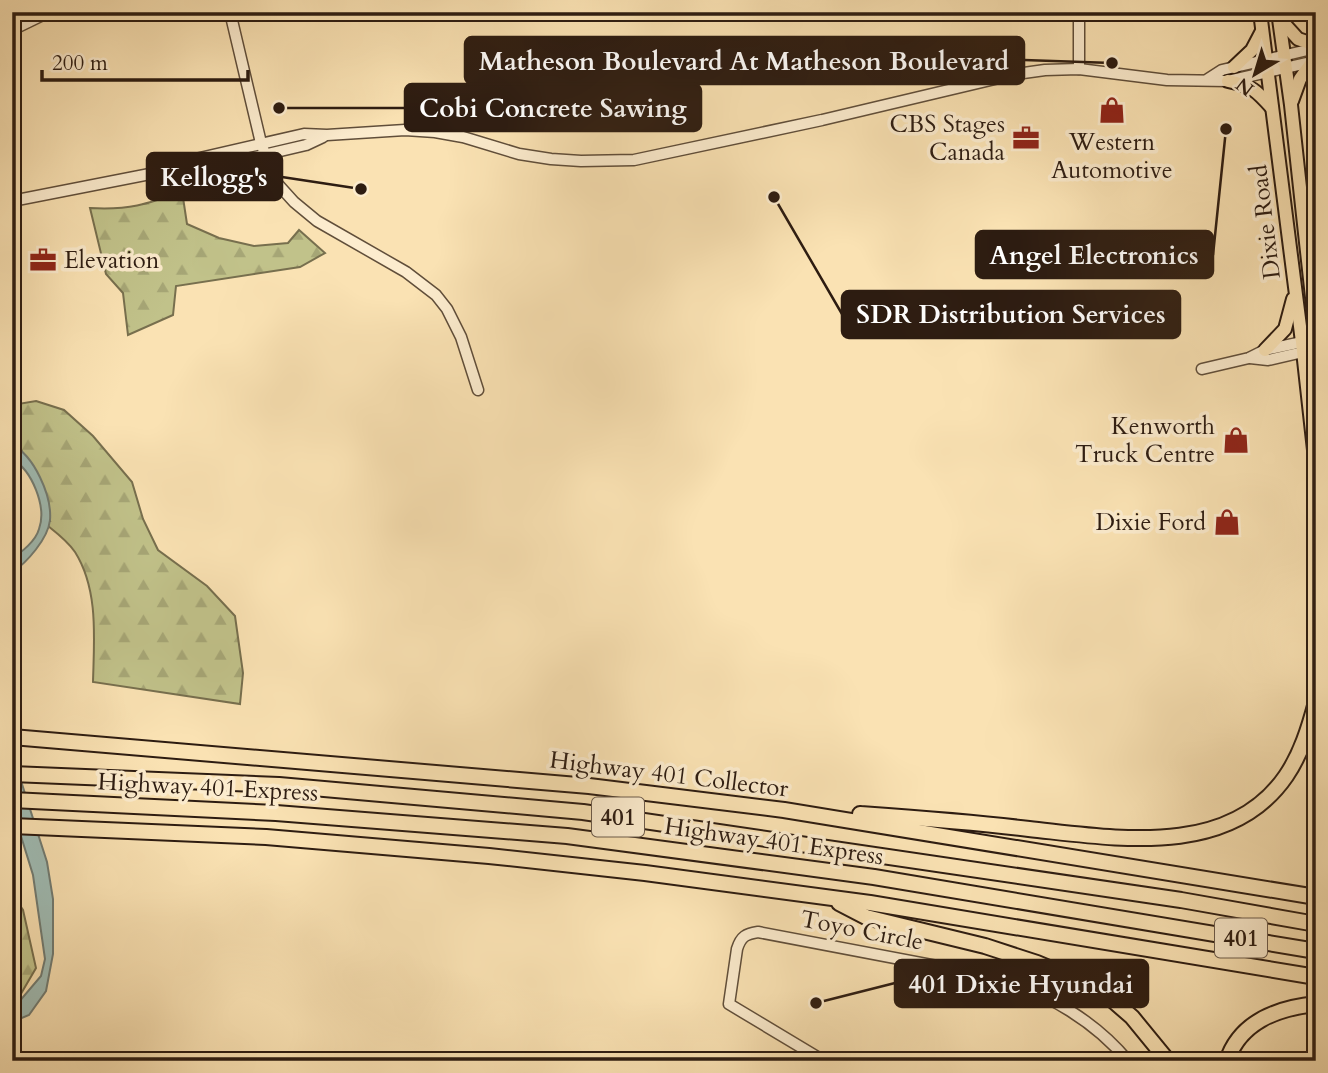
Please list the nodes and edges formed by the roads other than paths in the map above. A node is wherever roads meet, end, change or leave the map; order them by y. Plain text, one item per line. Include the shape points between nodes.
1 (48, 12) edge
2 (230, 12) edge
3 (1079, 12) edge
4 (1260, 12) edge
5 (1279, 15) edge
6 (12, 30) edge
7 (1262, 31) junction
8 (1315, 54) edge
9 (1284, 62) junction
10 (1267, 66) junction
11 (1234, 67) junction
12 (1079, 69) junction
13 (1208, 79) junction
14 (1228, 81) junction
15 (1291, 105) junction
16 (1272, 108) junction
17 (327, 135) junction
18 (261, 143) junction
19 (264, 154) junction
20 (160, 172) junction
21 (12, 201) edge
22 (1295, 292) junction
23 (1314, 304) edge
24 (1316, 337) edge
25 (1307, 347) edge
26 (1265, 350) junction
27 (1249, 358) junction
28 (1202, 369) dead end
29 (478, 390) dead end
30 (1316, 468) edge
31 (1316, 702) edge
32 (12, 737) edge
33 (12, 774) edge
34 (12, 800) edge
35 (784, 810) junction
36 (12, 826) edge
37 (1316, 887) edge
38 (1270, 889) junction
39 (1316, 897) edge
40 (832, 899) junction
41 (1316, 924) edge
42 (1316, 951) edge
43 (1316, 977) edge
44 (1316, 1004) edge
45 (824, 1061) edge
46 (1128, 1061) edge
47 (1168, 1061) edge
48 (1227, 1061) edge

1 - 6 street
2 - 18 street
3 - 12 street
4 - 7 main road, Dixie Road
5 - 8 main road
5 - 9 main road, Dixie Road
7 - 10 main road, Dixie Road
7 - 11 main road via 1252,50
8 - 9 street
8 - 15 main road
9 - 10 street
9 - 15 main road, Dixie Road
10 - 11 street
10 - 14 street
10 - 16 main road, Dixie Road
11 - 13 street
12 - 13 street via 1167,80
12 - 17 street via 1016,74 634,160 551,159 435,132
13 - 14 street
14 - 16 main road via 1258,91
15 - 23 main road, Dixie Road
16 - 22 main road, Dixie Road
17 - 18 street via 304,134
17 - 19 street via 306,145
18 - 19 street
18 - 20 street via 178,163
19 - 20 street via 181,174
19 - 29 street via 275,181 294,202 436,295 461,337
20 - 21 street
22 - 25 main road, Dixie Road
22 - 26 main road via 1285,329
23 - 24 main road, Dixie Road
24 - 25 street
25 - 26 street
25 - 27 street via 1268,360
25 - 30 main road, Dixie Road
26 - 27 street
27 - 28 street
31 - 35 highway via 1286,776 1261,803 1229,824 1182,836 1121,839 931,819
32 - 35 highway, Highway 401 Collector / 401 via 589,786
33 - 41 highway, Highway 401 Express / 401 via 279,785 583,811
34 - 42 highway, Highway 401 Express / 401 via 275,813 567,836 874,877
35 - 38 highway, Highway 401 Collector / 401
36 - 40 highway, 401 via 266,837 489,856
37 - 38 highway
38 - 39 highway, Highway 401 Collector / 401
40 - 43 highway, 401
40 - 47 highway via 866,918 985,946 1087,984 1132,1017
44 - 48 highway via 1274,1011 1255,1022 1237,1040
45 - 46 street, Toyo Circle via 729,1004 737,949 745,935 758,932 1000,978 1068,1008 1096,1028

